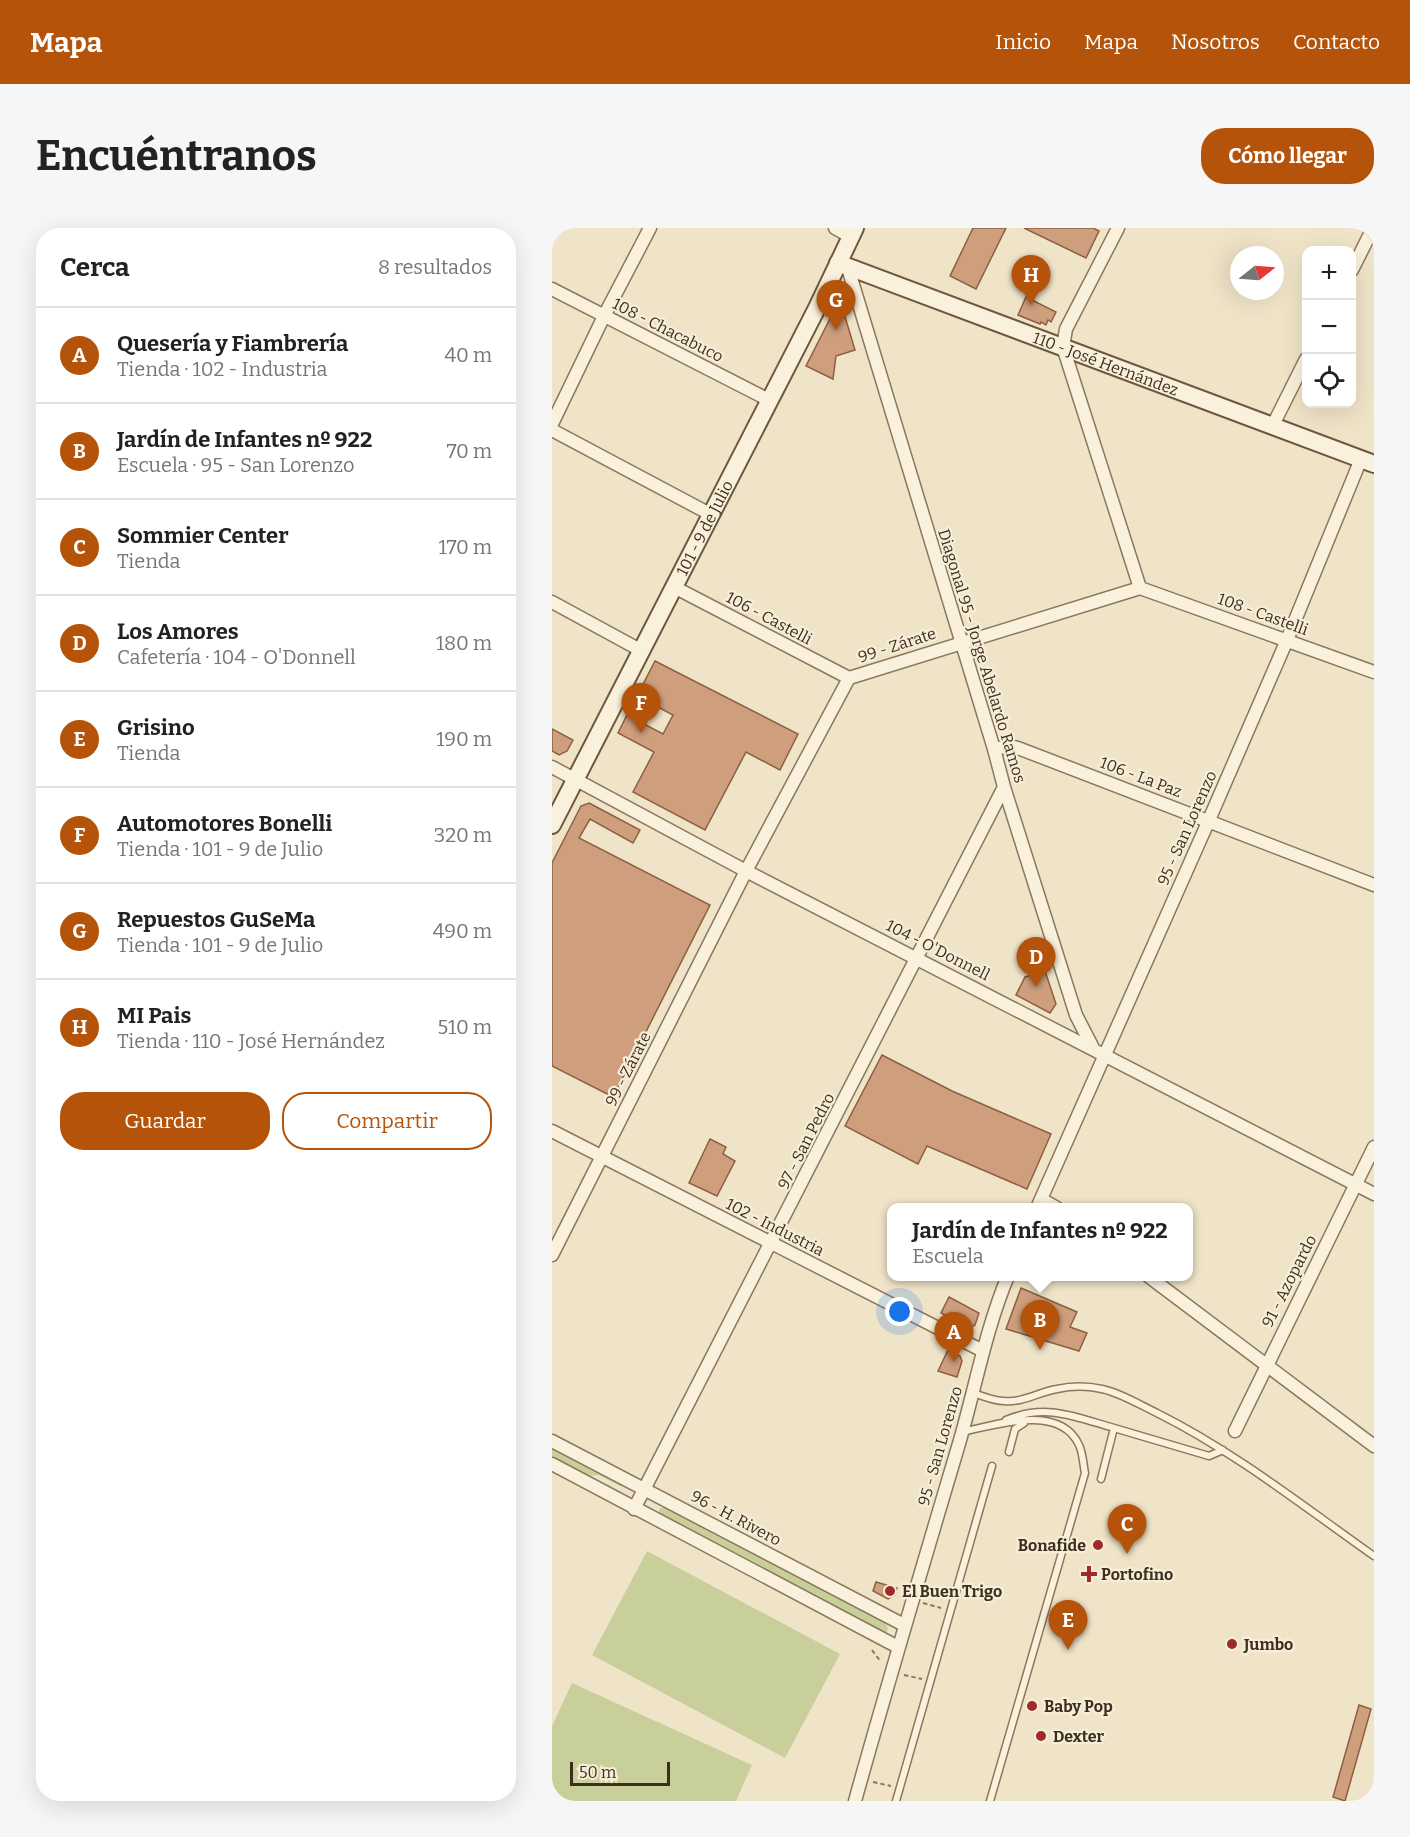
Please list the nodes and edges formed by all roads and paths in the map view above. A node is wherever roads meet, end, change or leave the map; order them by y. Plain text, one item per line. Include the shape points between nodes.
1 (650, 228) edge
2 (835, 228) edge
3 (1118, 228) edge
4 (1373, 228) edge
5 (853, 232) edge
6 (1356, 262) edge
7 (843, 265) junction
8 (552, 289) edge
9 (604, 316) junction
10 (1063, 347) junction
11 (1302, 367) edge
12 (769, 400) junction
13 (552, 424) edge
14 (1273, 425) junction
15 (552, 430) edge
16 (1368, 462) edge
17 (710, 514) junction
18 (674, 587) junction
19 (1140, 588) junction
20 (552, 602) edge
21 (1287, 640) junction
22 (962, 642) junction
23 (642, 651) junction
24 (1374, 672) edge
25 (849, 678) junction
26 (994, 748) junction
27 (552, 767) edge
28 (575, 779) junction
29 (1004, 787) junction
30 (1209, 820) junction
31 (552, 825) edge
32 (746, 871) junction
33 (1374, 885) edge
34 (918, 958) junction
35 (1099, 1053) junction
36 (552, 1131) edge
37 (1374, 1147) edge
38 (602, 1157) junction
39 (1356, 1184) junction
40 (1374, 1194) edge
41 (1039, 1203) edge
42 (772, 1244) junction
43 (552, 1255) edge
44 (1006, 1281) edge
45 (1155, 1281) edge
46 (983, 1351) junction
47 (1266, 1365) junction
48 (973, 1393) junction
49 (1030, 1420) junction
50 (1002, 1422) junction
51 (1114, 1428) junction
52 (1235, 1431) dead end
53 (962, 1432) junction
54 (552, 1441) edge
55 (1374, 1446) edge
56 (1223, 1450) junction
57 (1009, 1452) dead end
58 (552, 1464) edge
59 (992, 1466) dead end
60 (1101, 1479) dead end
61 (644, 1489) junction
62 (634, 1509) junction
63 (1374, 1556) edge
64 (912, 1600) junction
65 (950, 1610) junction
66 (904, 1625) junction
67 (898, 1647) junction
68 (873, 1650) dead end
69 (884, 1671) dead end
70 (899, 1674) dead end
71 (930, 1681) junction
72 (861, 1779) junction
73 (900, 1788) junction
74 (855, 1801) edge
75 (896, 1801) edge
76 (990, 1801) edge

1 - 9 street
2 - 5 street
3 - 10 street via 1066,329
4 - 6 street
5 - 7 street, 101 - 9 de Julio
7 - 10 street, 110 - José Hernández
7 - 12 street, 101 - 9 de Julio
7 - 22 street, Diagonal 95 - Jorge Abelardo Ramos
8 - 9 street, 108 - Chacabuco
9 - 12 street, 108 - Chacabuco
9 - 13 street
10 - 14 street, 110 - José Hernández
10 - 19 street
11 - 14 street
12 - 17 street, 101 - 9 de Julio
14 - 16 street, 110 - José Hernández
15 - 17 street
16 - 21 street, 95 - San Lorenzo
17 - 18 street, 101 - 9 de Julio
18 - 23 street, 101 - 9 de Julio
18 - 25 street, 106 - Castelli
19 - 21 street, 108 - Castelli
19 - 22 street, 99 - Zárate
20 - 23 street
21 - 24 street, 108 - Castelli
21 - 30 street, 95 - San Lorenzo
22 - 25 street, 99 - Zárate
22 - 26 street, Diagonal 95 - Jorge Abelardo Ramos
23 - 28 street, 101 - 9 de Julio
25 - 32 street, 99 - Zárate
26 - 29 street, Diagonal 95 - Jorge Abelardo Ramos
26 - 30 street, 106 - La Paz via 1018,748
27 - 28 street, 104 - O'Donnell
28 - 31 street, 101 - 9 de Julio
28 - 32 street, 104 - O'Donnell
29 - 34 street, 97 - San Pedro
29 - 35 street, Diagonal 95 - Jorge Abelardo Ramos via 1076,1016
30 - 33 street, 106 - La Paz
30 - 35 street, 95 - San Lorenzo
32 - 34 street, 104 - O'Donnell
32 - 38 street, 99 - Zárate
34 - 35 street, 104 - O'Donnell
34 - 42 street, 97 - San Pedro
35 - 39 street, 104 - O'Donnell
35 - 41 street, 95 - San Lorenzo
36 - 38 street, 102 - Industria
37 - 39 street, 91 - Azopardo
38 - 42 street, 102 - Industria
38 - 43 street, 99 - Zárate
39 - 40 street, 104 - O'Donnell
39 - 47 street, 91 - Azopardo
42 - 46 street, 102 - Industria
42 - 61 street, 97 - San Pedro
44 - 46 street, 95 - San Lorenzo
45 - 47 street
46 - 48 street, 95 - San Lorenzo
47 - 52 street, 91 - Azopardo
47 - 55 street
48 - 53 street, 95 - San Lorenzo
48 - 56 lane via 1004,1401 1056,1389 1103,1389
49 - 50 lane
49 - 57 lane via 1015,1429
49 - 76 lane via 1058,1425 1070,1432 1079,1444 1085,1473
50 - 51 lane via 1050,1411
50 - 53 lane
51 - 56 lane via 1209,1456
51 - 60 lane
53 - 64 street, 95 - San Lorenzo
54 - 61 street, 96 - H. Rivero
56 - 63 lane
58 - 62 street
59 - 65 lane
61 - 62 street, 97 - San Pedro
61 - 66 street, 96 - H. Rivero
62 - 67 street
64 - 65 path
64 - 66 street, 95 - San Lorenzo
65 - 71 lane
66 - 67 street, 95 - San Lorenzo
67 - 72 street, 95 - San Lorenzo
68 - 69 path
70 - 71 path
71 - 73 lane
72 - 73 path
72 - 74 street, 95 - San Lorenzo
73 - 75 lane

